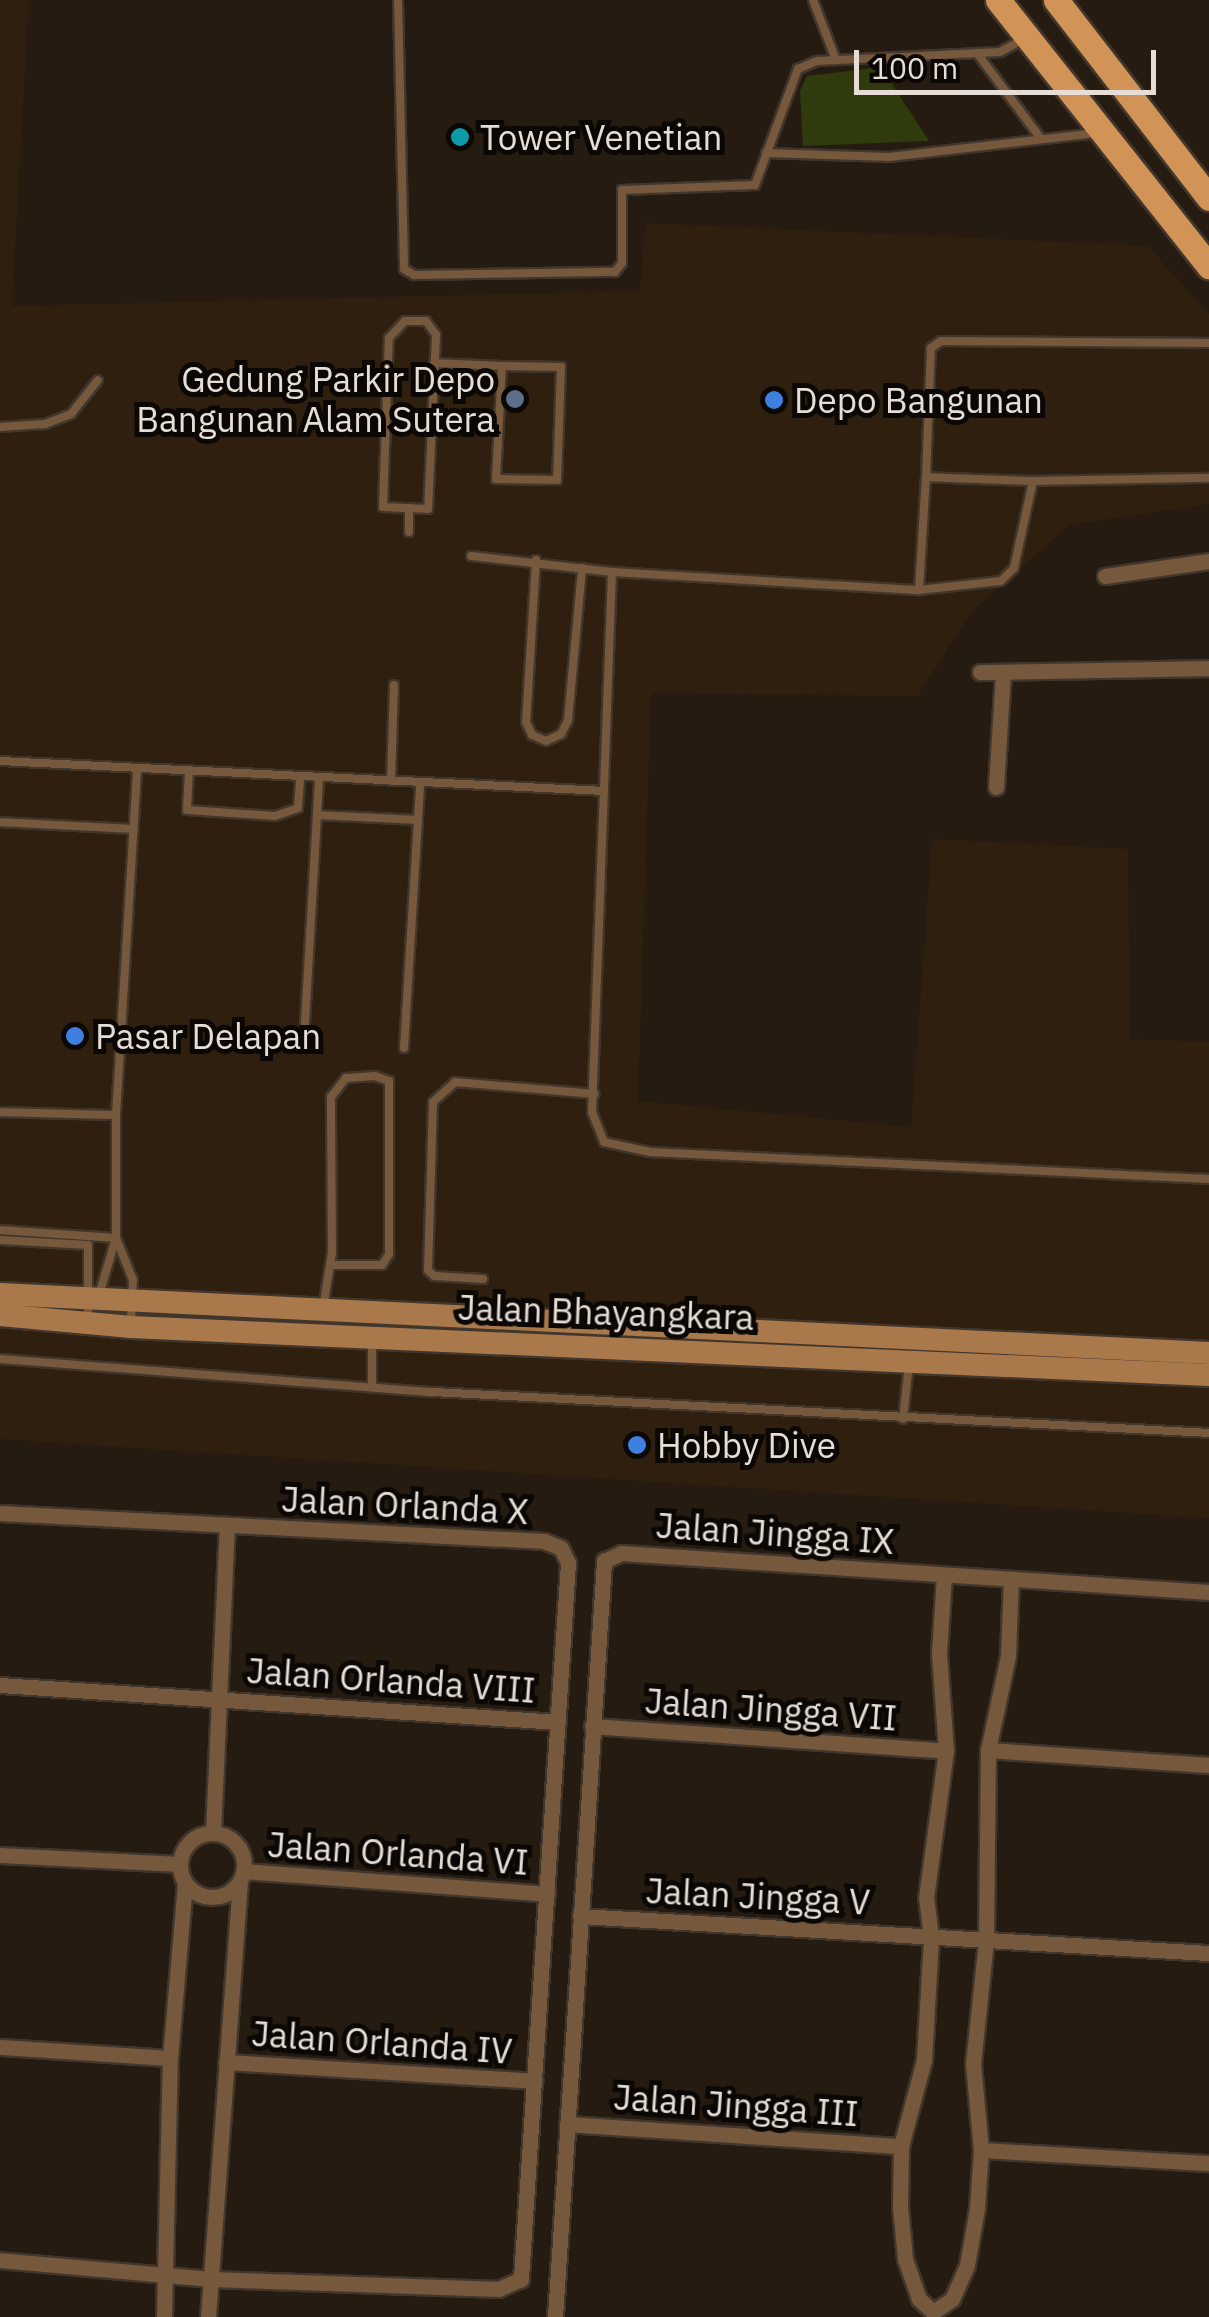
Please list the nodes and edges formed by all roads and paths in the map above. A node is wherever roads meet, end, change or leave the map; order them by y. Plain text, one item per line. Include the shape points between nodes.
1 (398, 0) edge
2 (813, 0) edge
3 (998, 0) edge
4 (1056, 0) edge
5 (1027, 37) junction
6 (977, 53) junction
7 (836, 60) junction
8 (1103, 132) junction
9 (1040, 139) junction
10 (766, 153) junction
11 (1209, 198) edge
12 (1209, 266) edge
13 (1209, 343) edge
14 (434, 363) junction
15 (502, 366) junction
16 (98, 380) dead end
17 (0, 427) edge
18 (926, 477) junction
19 (1209, 478) edge
20 (1033, 481) junction
21 (409, 508) junction
22 (409, 532) dead end
23 (470, 556) dead end
24 (536, 560) junction
25 (1209, 560) edge
26 (582, 568) junction
27 (612, 572) junction
28 (1105, 576) dead end
29 (920, 590) junction
30 (1209, 668) edge
31 (980, 672) dead end
32 (1003, 672) junction
33 (394, 685) dead end
34 (0, 762) edge
35 (138, 769) junction
36 (189, 771) junction
37 (300, 776) junction
38 (319, 778) junction
39 (391, 781) junction
40 (420, 783) junction
41 (996, 787) dead end
42 (604, 791) junction
43 (317, 814) junction
44 (418, 820) junction
45 (0, 822) edge
46 (134, 828) junction
47 (304, 1040) dead end
48 (404, 1048) dead end
49 (594, 1094) junction
50 (0, 1112) edge
51 (116, 1115) junction
52 (1209, 1179) edge
53 (0, 1230) edge
54 (116, 1238) junction
55 (0, 1240) edge
56 (330, 1265) junction
57 (483, 1279) dead end
58 (0, 1294) edge
59 (133, 1302) junction
60 (94, 1312) junction
61 (322, 1312) junction
62 (0, 1315) edge
63 (131, 1327) junction
64 (372, 1337) junction
65 (1209, 1354) edge
66 (0, 1359) edge
67 (910, 1360) junction
68 (1209, 1375) edge
69 (372, 1386) junction
70 (903, 1419) junction
71 (1209, 1434) edge
72 (0, 1514) edge
73 (228, 1527) junction
74 (944, 1574) junction
75 (1011, 1579) junction
76 (1209, 1592) edge
77 (0, 1685) edge
78 (220, 1698) junction
79 (558, 1722) junction
80 (592, 1726) junction
81 (988, 1750) junction
82 (946, 1751) junction
83 (1209, 1765) edge
84 (213, 1832) junction
85 (0, 1854) edge
86 (180, 1864) junction
87 (242, 1876) junction
88 (186, 1884) junction
89 (547, 1894) junction
90 (580, 1916) junction
91 (931, 1936) junction
92 (986, 1940) junction
93 (1209, 1953) edge
94 (0, 2047) edge
95 (170, 2058) junction
96 (226, 2062) junction
97 (534, 2081) junction
98 (567, 2124) junction
99 (901, 2146) junction
100 (981, 2150) junction
101 (1209, 2163) edge
102 (0, 2260) edge
103 (166, 2274) junction
104 (211, 2279) junction
105 (933, 2314) edge
106 (164, 2317) edge
107 (208, 2317) edge
108 (555, 2317) edge

1 - 10 lane via 404,269 414,275 615,272 622,262 622,190 755,186
2 - 7 lane
3 - 5 main road
4 - 11 main road
5 - 6 lane via 1000,52
5 - 8 main road
6 - 7 lane
6 - 9 lane
7 - 10 lane via 798,69
8 - 9 lane
8 - 12 main road
9 - 10 lane via 889,157
13 - 18 lane via 941,340 931,348
14 - 15 lane
14 - 21 lane via 428,508
14 - 21 lane via 433,326 405,321 395,327 389,338 383,507
15 - 15 lane via 496,479 557,480 561,367
16 - 17 lane via 71,414 45,424
18 - 20 lane
18 - 29 lane
19 - 20 lane
20 - 29 lane via 1008,578
21 - 22 lane
23 - 24 lane
24 - 26 lane
24 - 26 lane via 526,722 532,735 546,741 568,720
25 - 28 street
26 - 27 lane
27 - 29 lane
27 - 42 lane
30 - 32 street
31 - 32 street
32 - 41 street
33 - 39 lane
34 - 35 lane
35 - 36 lane
35 - 46 lane
36 - 37 lane
36 - 37 lane via 187,810 275,816 295,812
37 - 38 lane
38 - 39 lane
38 - 43 lane
39 - 40 lane
40 - 42 lane
40 - 44 lane
42 - 49 lane
43 - 44 lane
43 - 47 lane
44 - 48 lane
45 - 46 lane
46 - 51 lane
49 - 52 lane via 597,1132 626,1150
49 - 57 lane via 454,1082 433,1102 428,1270
50 - 51 lane
51 - 54 lane
53 - 54 lane
54 - 59 lane via 133,1280
54 - 60 lane
55 - 60 lane via 88,1245
56 - 56 lane via 331,1097 346,1078 375,1076 388,1081 389,1254 382,1264
56 - 61 lane
58 - 60 main road, Jalan Bhayangkara
59 - 60 main road, Jalan Bhayangkara
59 - 61 main road, Jalan Bhayangkara
59 - 63 lane
60 - 62 main road, Jalan Bhayangkara
60 - 63 main road, Jalan Bhayangkara
61 - 65 main road, Jalan Bhayangkara
63 - 64 main road, Jalan Bhayangkara
64 - 67 main road, Jalan Bhayangkara
64 - 69 lane
66 - 69 lane
67 - 68 main road, Jalan Bhayangkara
67 - 70 lane
69 - 70 lane
70 - 71 lane
72 - 73 street, Jalan Orlanda X
73 - 78 street
73 - 79 street, Jalan Orlanda X via 544,1541 560,1548 568,1564
74 - 75 street, Jalan Jingga IX
74 - 80 street, Jalan Jingga IX via 620,1553 604,1561
74 - 82 street via 939,1653
75 - 76 street, Jalan Jingga IX
75 - 81 street via 1008,1656
77 - 78 street, Jalan Orlanda VIII
78 - 79 street, Jalan Orlanda VIII
78 - 84 street
79 - 89 street
80 - 82 street, Jalan Jingga VII
80 - 90 street
81 - 83 street
81 - 92 street
82 - 91 street via 930,1847
84 - 86 street via 194,1838
84 - 87 street via 234,1840
85 - 86 street
86 - 88 street
87 - 88 street via 212,1897
87 - 89 street, Jalan Orlanda VI
87 - 96 street
88 - 95 street
89 - 97 street
90 - 91 street, Jalan Jingga V
90 - 98 street
91 - 92 street, Jalan Jingga V
91 - 99 street via 924,2060
92 - 93 street, Jalan Jingga V
92 - 100 street via 973,2064
94 - 95 street
95 - 103 street
96 - 97 street, Jalan Orlanda IV
96 - 104 street
97 - 104 street via 522,2280 507,2288
98 - 99 street, Jalan Jingga III
98 - 108 street
99 - 105 street via 905,2259 919,2299
100 - 101 street
100 - 105 street via 967,2265 952,2299
102 - 103 street
103 - 104 street
103 - 106 street
104 - 107 street

